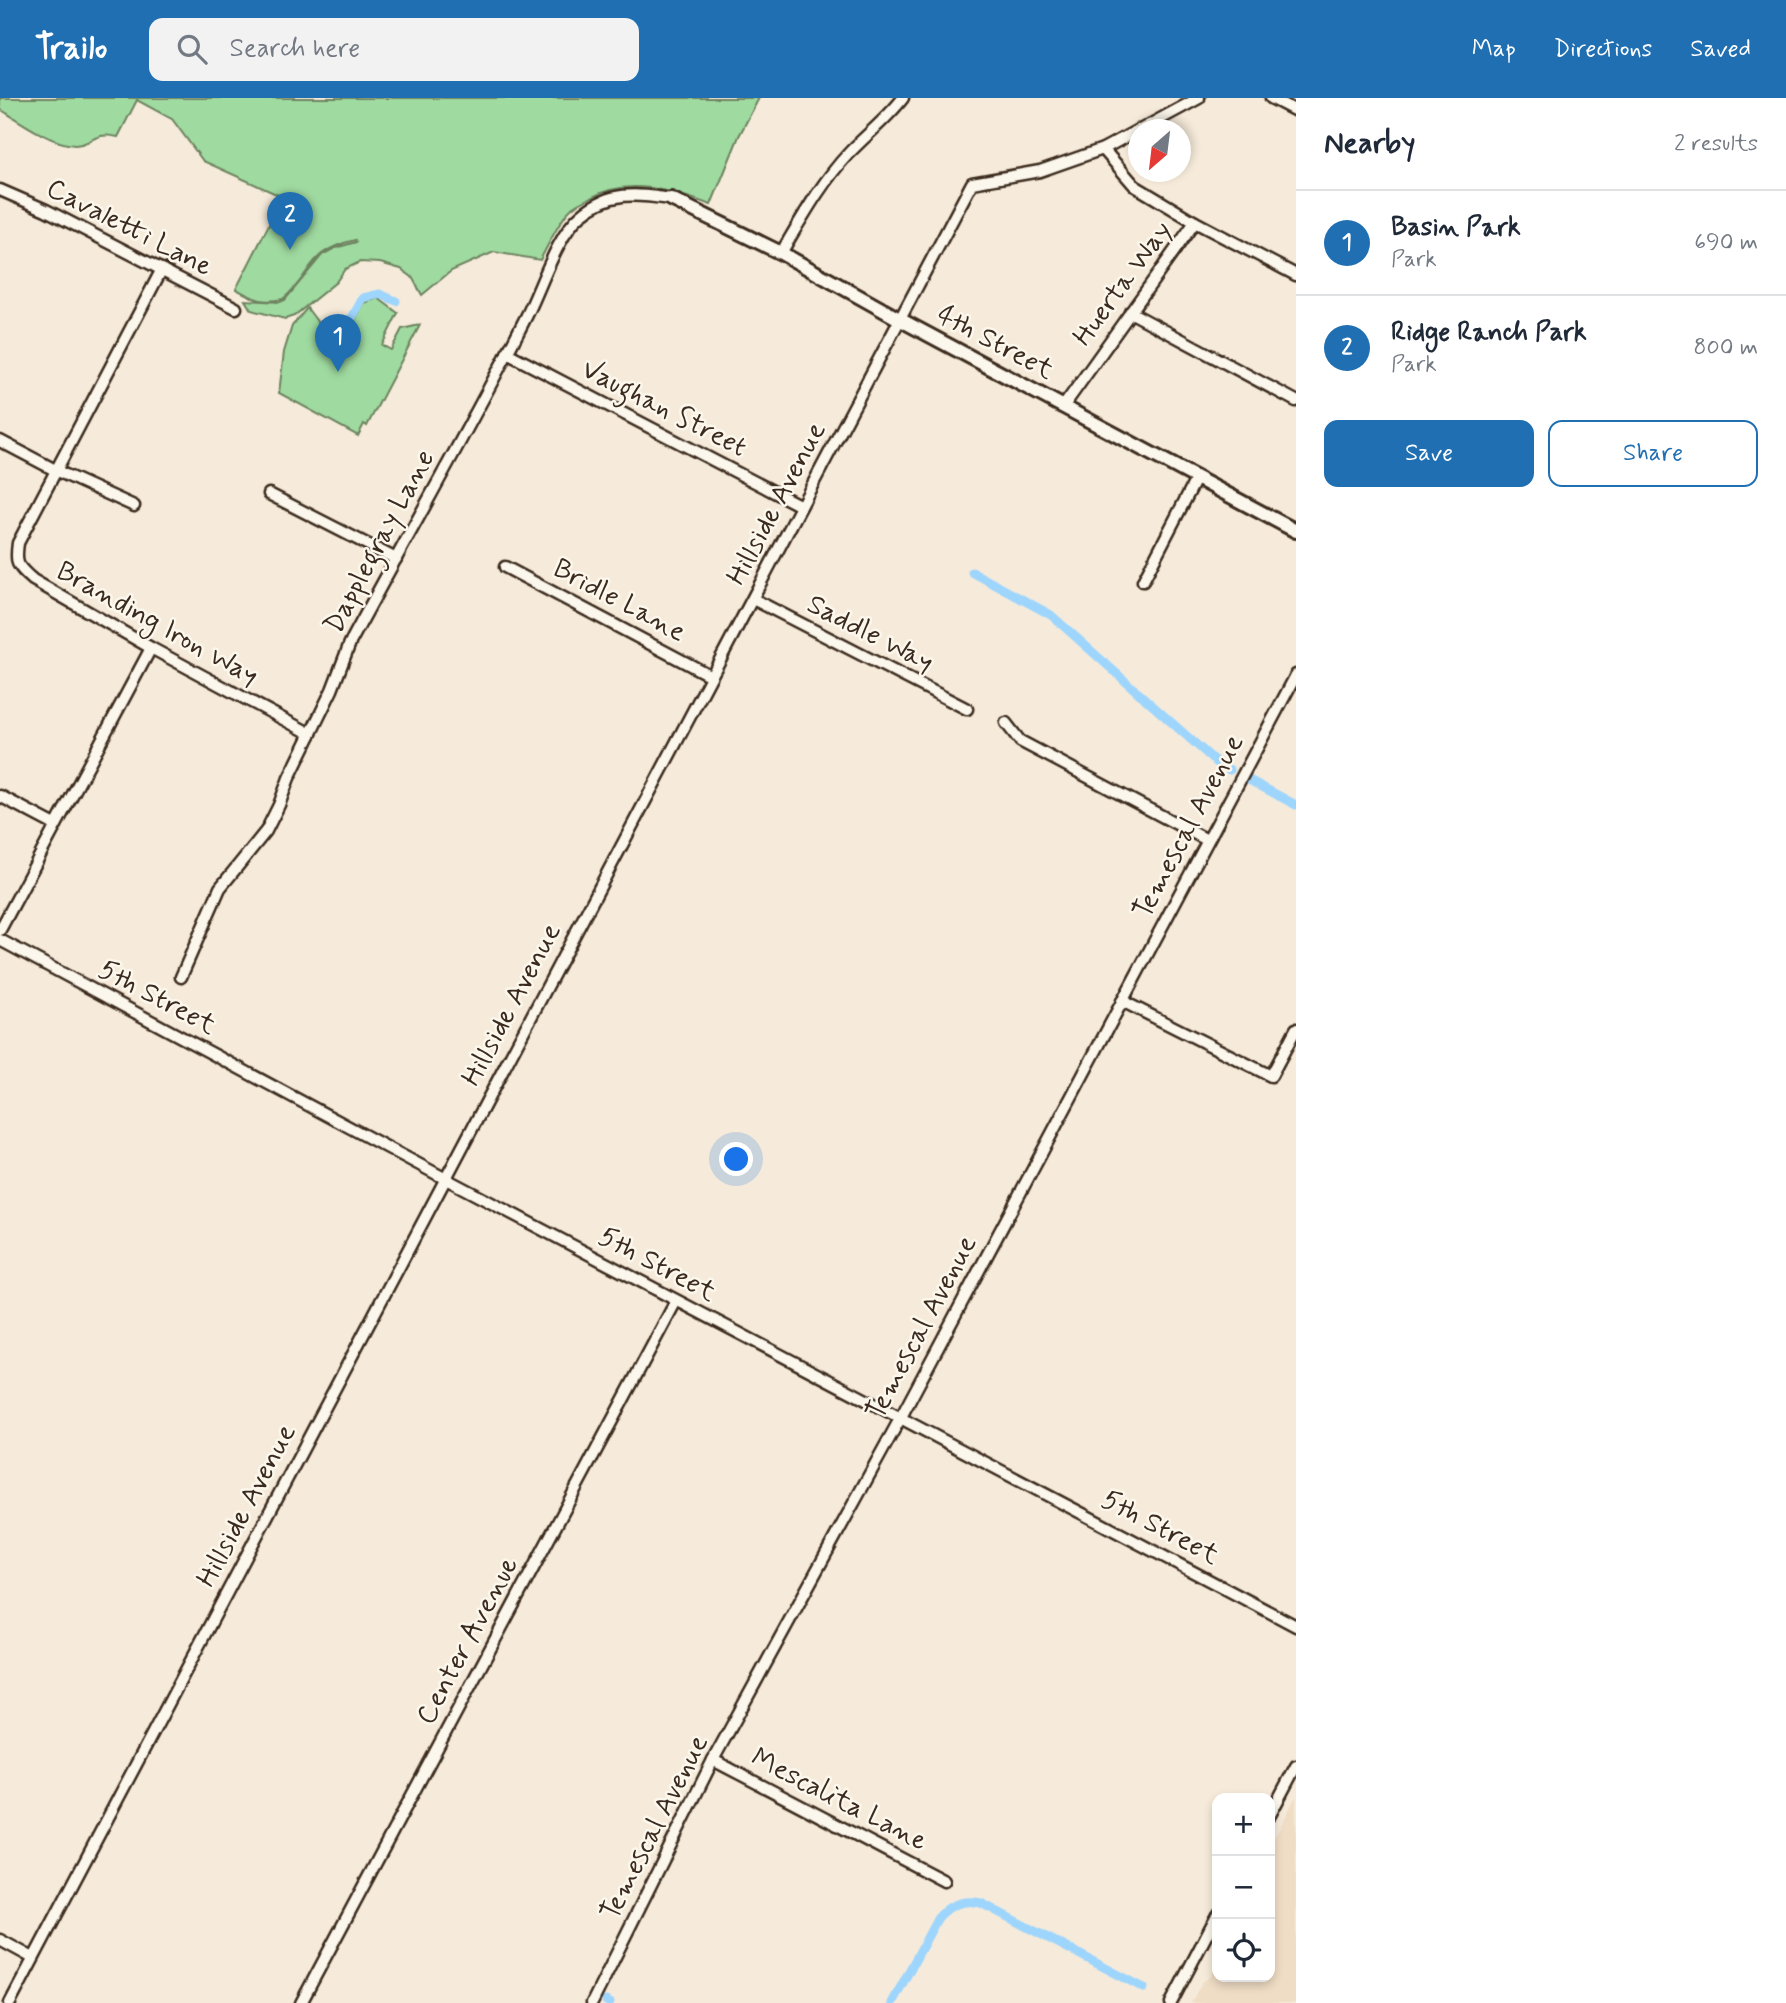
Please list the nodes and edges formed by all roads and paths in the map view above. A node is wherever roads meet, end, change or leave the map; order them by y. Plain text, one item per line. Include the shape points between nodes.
1 (903, 98) edge
2 (1199, 98) edge
3 (1271, 98) edge
4 (1182, 102) edge
5 (1296, 111) edge
6 (1156, 119) edge
7 (1128, 136) edge
8 (1102, 149) junction
9 (0, 190) edge
10 (671, 199) joint
11 (1195, 222) junction
12 (781, 253) junction
13 (162, 270) junction
14 (1296, 275) edge
15 (236, 308) dead end
16 (1130, 312) junction
17 (901, 320) junction
18 (507, 353) junction
19 (1296, 401) edge
20 (1063, 407) junction
21 (0, 441) edge
22 (57, 471) junction
23 (1196, 479) junction
24 (269, 494) dead end
25 (134, 506) dead end
26 (801, 506) junction
27 (1296, 531) edge
28 (396, 559) junction
29 (505, 567) dead end
30 (1143, 581) dead end
31 (753, 599) junction
32 (151, 649) junction
33 (1296, 675) edge
34 (711, 676) junction
35 (967, 709) dead end
36 (1006, 723) dead end
37 (311, 734) junction
38 (0, 796) edge
39 (55, 825) junction
40 (1207, 840) junction
41 (0, 930) edge
42 (0, 940) edge
43 (181, 977) dead end
44 (1122, 1001) junction
45 (1296, 1029) edge
46 (446, 1179) junction
47 (676, 1301) junction
48 (901, 1417) junction
49 (1296, 1626) edge
50 (713, 1760) junction
51 (1296, 1766) edge
52 (1275, 1806) edge
53 (944, 1881) dead end
54 (1215, 1919) edge
55 (0, 1940) edge
56 (33, 1958) junction
57 (10, 2003) edge
58 (301, 2003) edge
59 (592, 2003) edge
60 (1171, 2003) edge

1 - 12 street via 820,188
2 - 4 street, Hillside Avenue
3 - 5 street
4 - 6 street, Hillside Avenue
7 - 8 street, Hillside Avenue
8 - 11 street via 1135,186
8 - 17 street, Hillside Avenue via 1040,171 972,183
9 - 13 street, Cavaletti Lane
10 - 12 street, 4th Street
10 - 18 street, Dapplegray Lane via 634,194 606,200 580,216 561,241
11 - 14 street
11 - 16 street, Huerta Way
12 - 17 street, 4th Street
13 - 15 street, Cavaletti Lane
13 - 22 street, Branding Iron Way
16 - 19 street
16 - 20 street, Huerta Way
17 - 20 street, 4th Street
17 - 26 street, Hillside Avenue
18 - 26 street, Vaughan Street
18 - 28 street, Dapplegray Lane
20 - 23 street, 4th Street
21 - 22 street
22 - 25 street
22 - 32 street, Branding Iron Way via 18,543 18,567
23 - 27 street, 4th Street
23 - 30 street
24 - 28 street
26 - 31 street, Hillside Avenue
28 - 37 street, Dapplegray Lane via 350,643
29 - 34 street, Bridle Lane
31 - 34 street, Hillside Avenue
31 - 35 street, Saddle Way
32 - 37 street, Branding Iron Way
32 - 39 street
33 - 40 street, Temescal Avenue
34 - 46 street, Hillside Avenue
36 - 40 street via 1020,741
37 - 43 street, Dapplegray Lane via 266,831 220,888
38 - 39 street
39 - 41 street
40 - 44 street, Temescal Avenue
42 - 46 street, 5th Street
44 - 45 street via 1271,1076
44 - 48 street, Temescal Avenue
46 - 47 street, 5th Street
46 - 56 street, Hillside Avenue
47 - 48 street, 5th Street
47 - 58 street, Center Avenue
48 - 49 street, 5th Street
48 - 50 street, Temescal Avenue
50 - 53 street, Mescalita Lane
50 - 59 street, Temescal Avenue
51 - 52 street
54 - 60 street
55 - 56 street
56 - 57 street, Hillside Avenue

